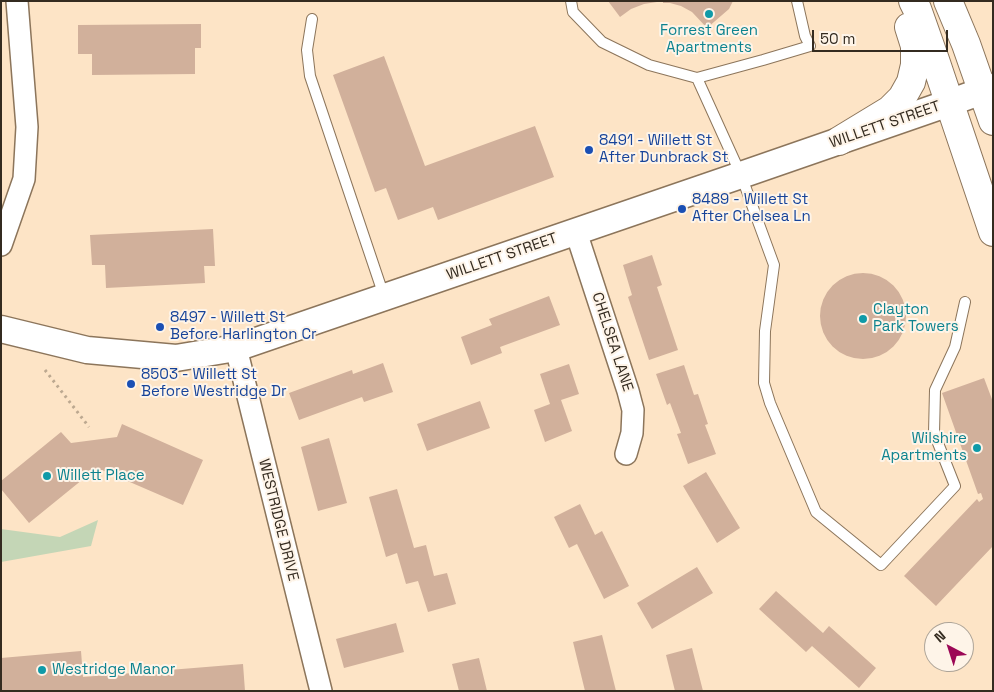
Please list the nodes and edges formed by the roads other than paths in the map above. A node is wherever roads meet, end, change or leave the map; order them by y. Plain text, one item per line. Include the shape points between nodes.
1 (17, 1) edge
2 (571, 1) edge
3 (797, 1) edge
4 (902, 1) edge
5 (913, 1) edge
6 (948, 1) edge
7 (312, 19) dead end
8 (697, 78) junction
9 (987, 88) edge
10 (948, 103) junction
11 (993, 121) edge
12 (839, 141) junction
13 (741, 175) junction
14 (576, 232) junction
15 (993, 232) edge
16 (1, 245) edge
17 (385, 297) junction
18 (965, 302) dead end
19 (1, 329) edge
20 (236, 348) junction
21 (626, 454) dead end
22 (321, 691) edge

1 - 16 street via 27,127 24,179
2 - 8 lane via 573,12 602,42 649,65
3 - 8 lane via 810,46
4 - 12 main road via 915,46 911,82 890,110
5 - 10 main road
6 - 9 main road
7 - 17 lane via 307,50 310,76
8 - 13 lane
9 - 10 street, WILLETT STREET
9 - 11 main road
10 - 12 street, WILLETT STREET
10 - 15 main road
12 - 13 street, WILLETT STREET
13 - 14 street, WILLETT STREET
13 - 18 lane via 774,265 765,331 764,383 770,402 816,512 881,565 955,486 934,433 935,390 955,347
14 - 17 street, WILLETT STREET
14 - 21 street, CHELSEA LANE via 633,410 632,433
17 - 20 street, WILLETT STREET
19 - 20 street, WILLETT STREET via 86,350 176,358
20 - 22 street, WESTRIDGE DRIVE

